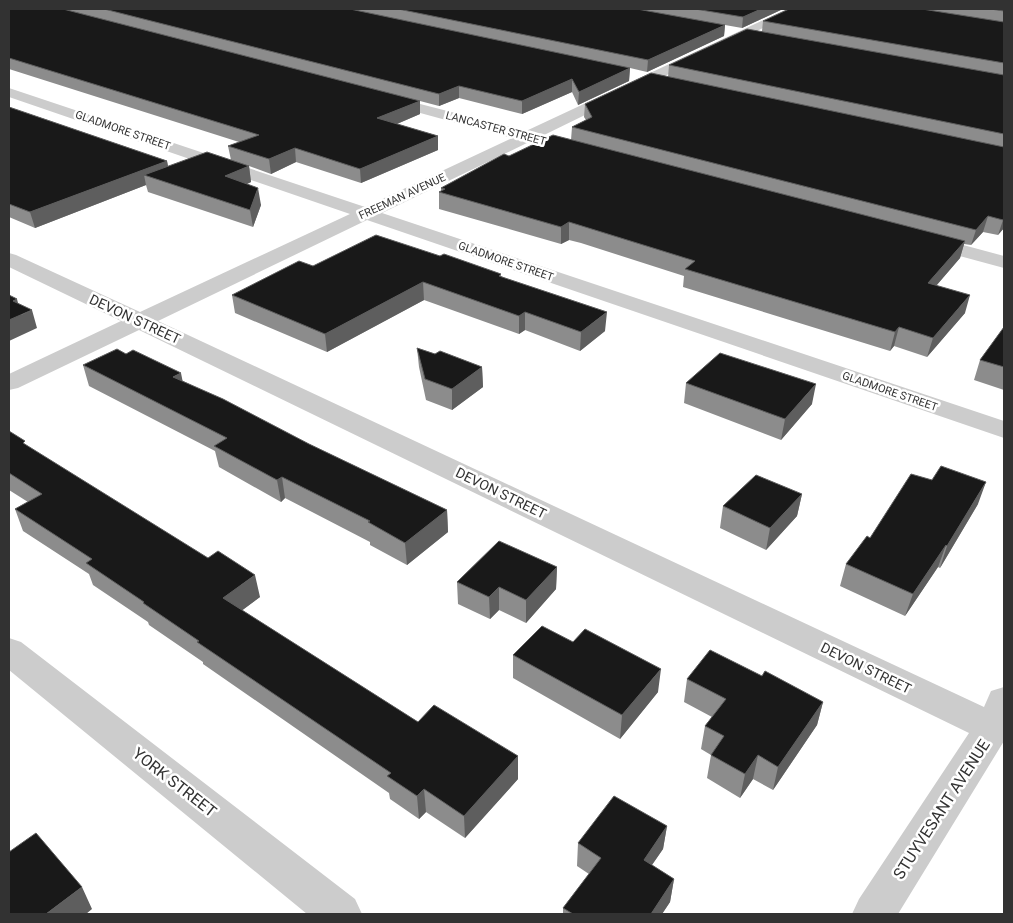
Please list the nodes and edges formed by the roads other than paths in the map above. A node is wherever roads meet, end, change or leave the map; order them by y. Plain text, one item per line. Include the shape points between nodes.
1 (796, 9) edge
2 (723, 30) edge
3 (743, 34) junction
4 (762, 38) edge
5 (631, 75) edge
6 (650, 79) junction
7 (671, 83) edge
8 (9, 92) edge
9 (374, 96) edge
10 (528, 136) junction
11 (595, 154) edge
12 (366, 214) junction
13 (909, 237) edge
14 (9, 259) edge
15 (1004, 262) edge
16 (140, 321) junction
17 (9, 383) edge
18 (1004, 430) edge
19 (9, 651) edge
20 (999, 715) edge
21 (340, 914) edge
22 (874, 914) edge

1 - 3 street, FREEMAN AVENUE
2 - 3 street
3 - 4 street
3 - 6 street, FREEMAN AVENUE
5 - 6 street
6 - 7 street
6 - 10 street, FREEMAN AVENUE
8 - 12 street, GLADMORE STREET
9 - 10 street, LANCASTER STREET
10 - 11 street, LANCASTER STREET
10 - 12 street, FREEMAN AVENUE
12 - 16 street, FREEMAN AVENUE
12 - 18 street, GLADMORE STREET
13 - 15 street
14 - 16 street, DEVON STREET
16 - 17 street, FREEMAN AVENUE
16 - 20 street, DEVON STREET
19 - 21 street, YORK STREET
20 - 22 street, STUYVESANT AVENUE

